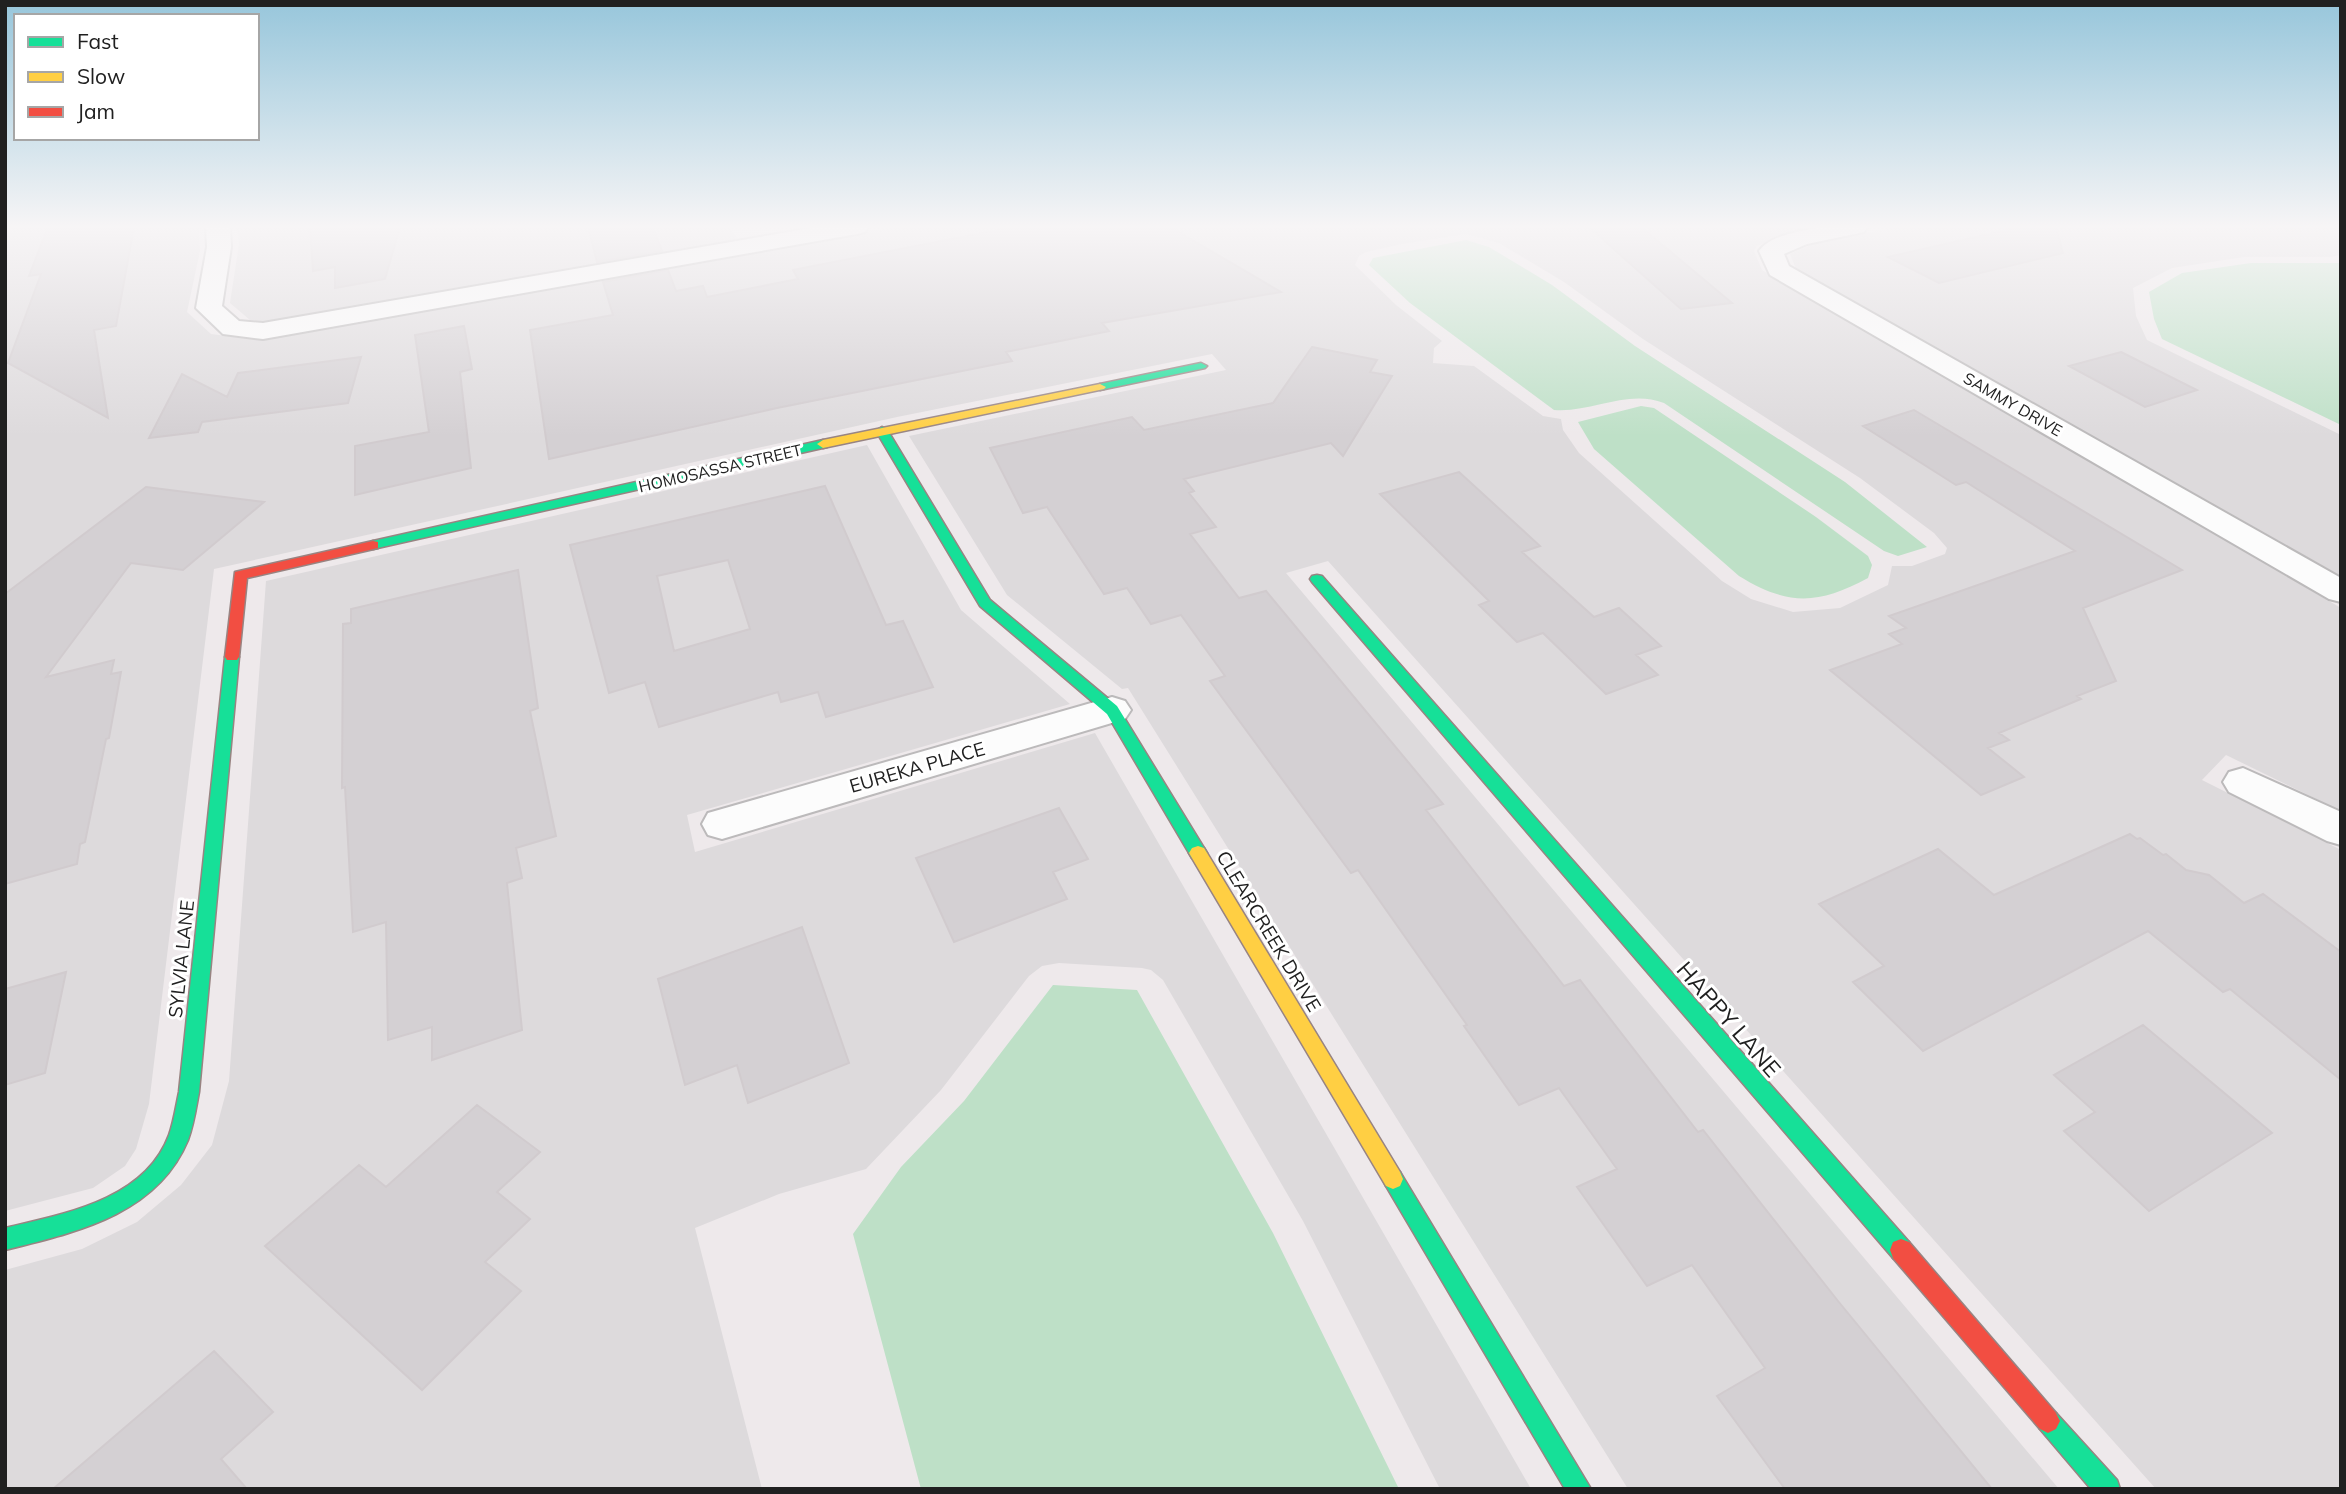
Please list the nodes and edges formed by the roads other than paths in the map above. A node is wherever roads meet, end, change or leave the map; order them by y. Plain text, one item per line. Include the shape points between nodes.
1 (211, 297) edge
2 (440, 297) edge
3 (1826, 297) edge
4 (1201, 366) dead end
5 (882, 431) junction
6 (240, 575) joint
7 (1317, 579) dead end
8 (2341, 592) edge
9 (1112, 710) junction
10 (2243, 782) dead end
11 (722, 824) dead end
12 (2341, 830) edge
13 (5, 1239) edge
14 (1579, 1489) edge
15 (2108, 1489) edge

1 - 2 street via 209,308 232,327 263,331
3 - 8 street, SAMMY DRIVE
4 - 5 street, HOMOSASSA STREET
5 - 6 street, HOMOSASSA STREET
5 - 9 street, CLEARCREEK DRIVE via 985,603
6 - 13 street, SYLVIA LANE via 189,1092 176,1144 157,1172 126,1199 93,1217
7 - 15 street, HAPPY LANE
9 - 11 street, EUREKA PLACE
9 - 14 street, CLEARCREEK DRIVE
10 - 12 street

